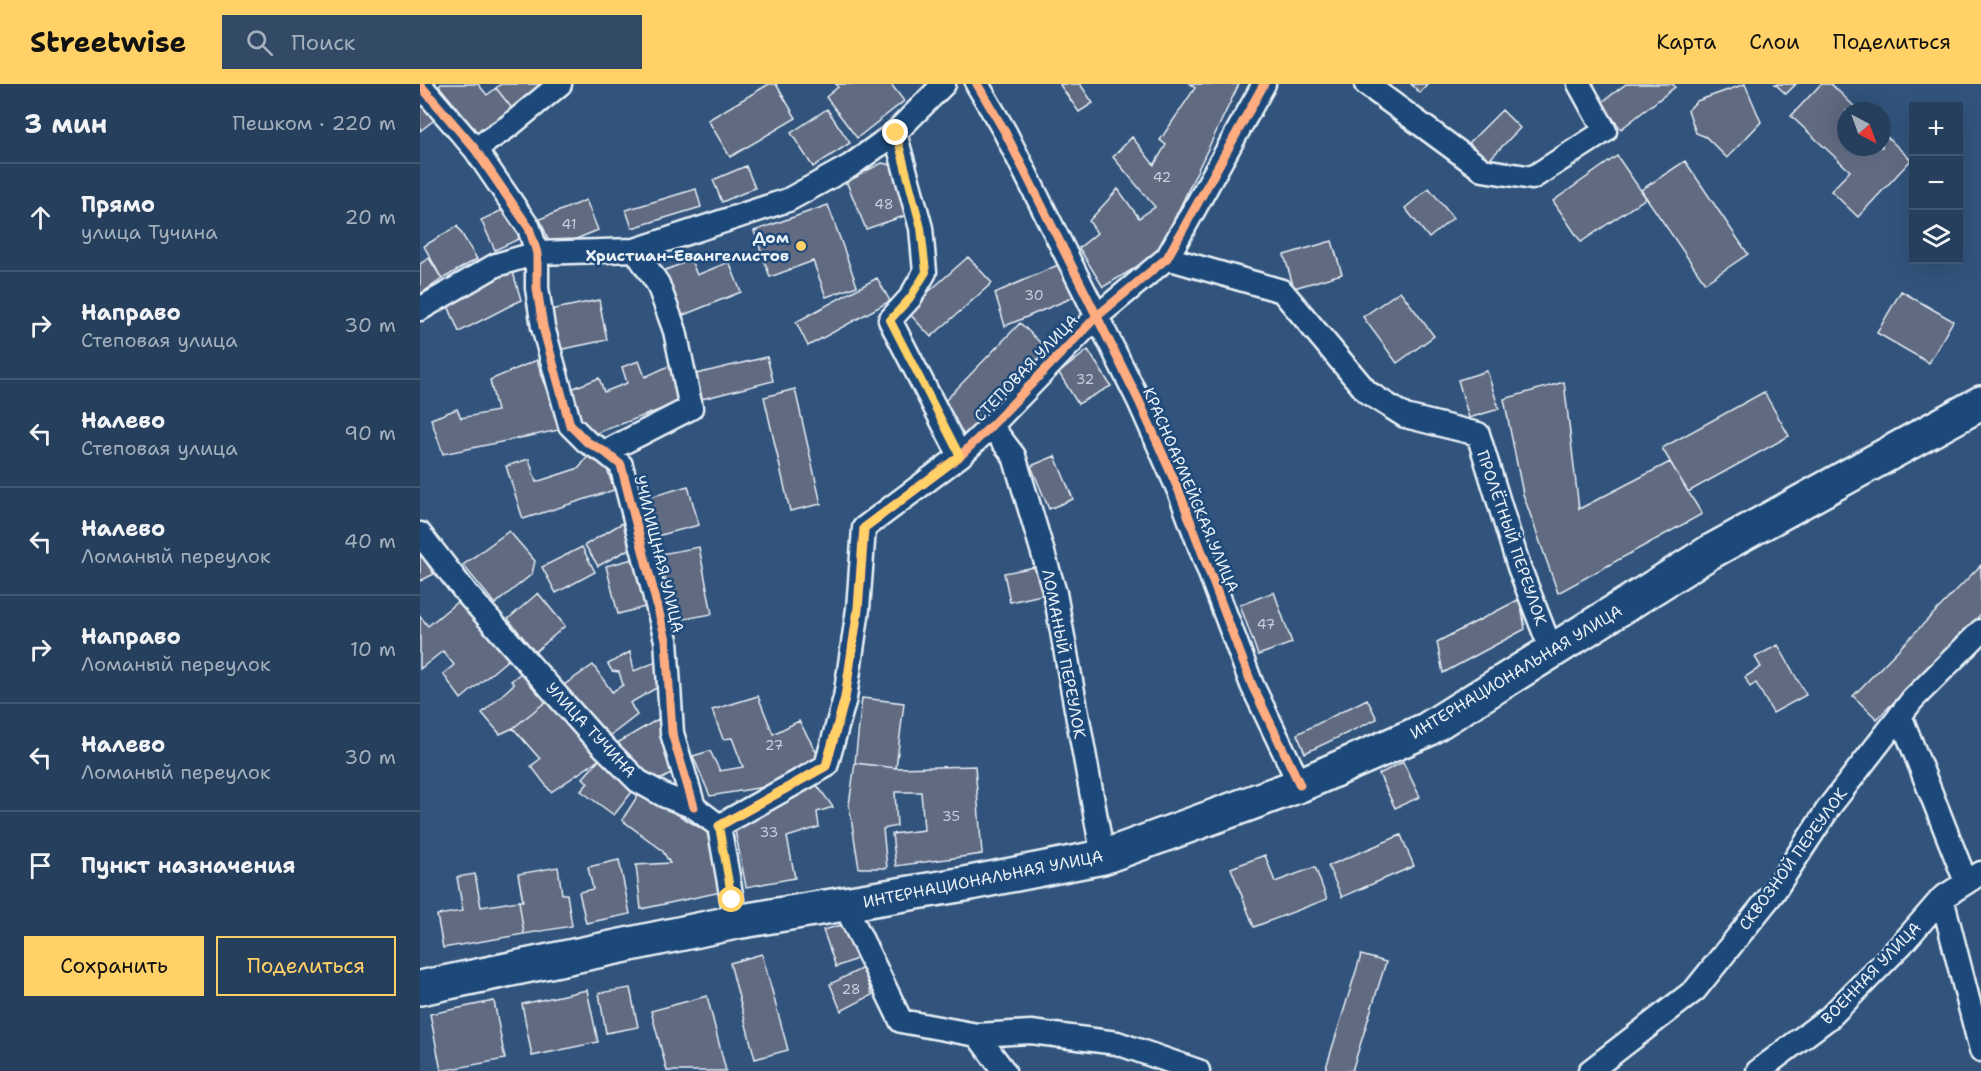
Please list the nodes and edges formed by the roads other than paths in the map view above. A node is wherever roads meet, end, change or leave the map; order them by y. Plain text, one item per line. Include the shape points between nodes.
1 (560, 84) edge
2 (944, 84) edge
3 (977, 84) edge
4 (1264, 84) edge
5 (1366, 84) edge
6 (1579, 84) edge
7 (420, 85) edge
8 (896, 133) junction
9 (475, 149) junction
10 (635, 250) junction
11 (537, 253) junction
12 (1167, 258) junction
13 (420, 309) edge
14 (1096, 317) junction
15 (1981, 403) edge
16 (991, 426) junction
17 (605, 452) junction
18 (960, 456) junction
19 (420, 534) edge
20 (1981, 631) edge
21 (1551, 652) junction
22 (1900, 715) junction
23 (1300, 785) junction
24 (694, 807) junction
25 (719, 826) junction
26 (1103, 857) junction
27 (1974, 878) edge
28 (1942, 898) junction
29 (845, 905) junction
30 (736, 922) junction
31 (420, 988) edge
32 (976, 1035) junction
33 (1981, 1050) edge
34 (1004, 1071) edge
35 (1198, 1071) edge
36 (1590, 1071) edge
37 (1758, 1071) edge

1 - 9 street
2 - 8 street
3 - 14 street, КРАСНОАРМЕЙСКАЯ УЛИЦА via 1005,132
4 - 12 street, СТЕПОВАЯ УЛИЦА
5 - 6 street via 1483,170 1532,178 1605,131
7 - 9 street, УЧИЛИЩНАЯ УЛИЦА
8 - 10 street via 850,166 788,200
8 - 18 street via 921,228 926,272 890,320
9 - 11 street, УЧИЛИЩНАЯ УЛИЦА via 530,228
10 - 11 street
10 - 17 street via 658,284 675,331 691,408
11 - 13 street via 495,265
11 - 17 street, УЧИЛИЩНАЯ УЛИЦА via 543,327 570,425 586,442
12 - 14 street, СТЕПОВАЯ УЛИЦА
12 - 21 street, ПРОЛЁТНЫЙ ПЕРЕУЛОК via 1282,291 1367,392 1405,416 1478,434
14 - 16 street, СТЕПОВАЯ УЛИЦА
14 - 23 street, КРАСНОАРМЕЙСКАЯ УЛИЦА via 1140,401 1179,491 1252,685
15 - 21 main road, ИНТЕРНАЦИОНАЛЬНАЯ УЛИЦА via 1710,552
16 - 18 street, СТЕПОВАЯ УЛИЦА
16 - 26 street, ЛОМАНЫЙ ПЕРЕУЛОК via 1014,456 1055,593
17 - 24 street, УЧИЛИЩНАЯ УЛИЦА via 621,465 666,640 672,733
18 - 25 street, СТЕПОВАЯ УЛИЦА via 864,528 858,609 845,698 826,766
19 - 24 street, УЛИЦА ТУЧИНА via 592,735 638,781
20 - 22 street, СКВОЗНОЙ ПЕРЕУЛОК
21 - 23 main road, ИНТЕРНАЦИОНАЛЬНАЯ УЛИЦА via 1426,730
22 - 27 street
22 - 36 street, СКВОЗНОЙ ПЕРЕУЛОК via 1830,806 1773,893 1695,990
23 - 26 main road, ИНТЕРНАЦИОНАЛЬНАЯ УЛИЦА
24 - 25 street, УЛИЦА ТУЧИНА
25 - 30 street
26 - 29 main road, ИНТЕРНАЦИОНАЛЬНАЯ УЛИЦА
27 - 28 street, ВОЕННАЯ УЛИЦА
28 - 33 street
28 - 37 street, ВОЕННАЯ УЛИЦА via 1830,1017
29 - 30 main road, ИНТЕРНАЦИОНАЛЬНАЯ УЛИЦА
29 - 32 street via 901,1021
30 - 31 main road, ИНТЕРНАЦИОНАЛЬНАЯ УЛИЦА
32 - 34 street
32 - 35 street via 1031,1032 1117,1043

